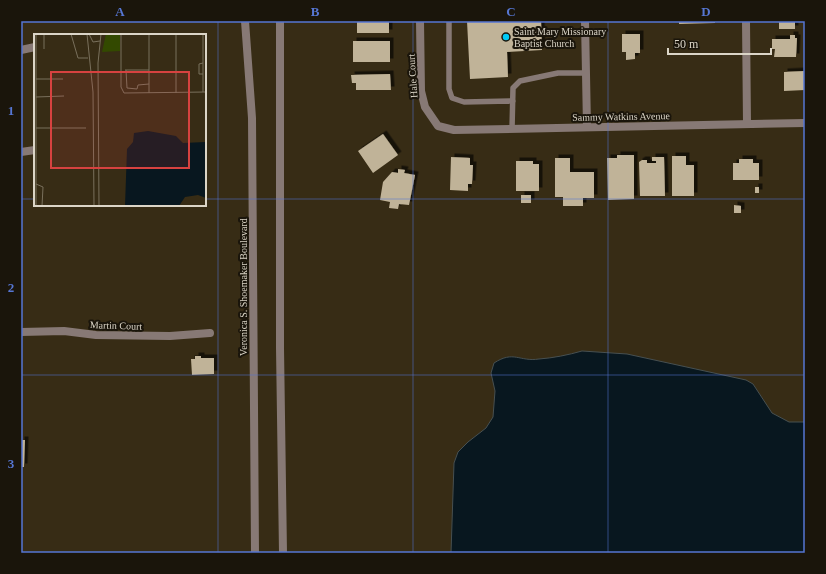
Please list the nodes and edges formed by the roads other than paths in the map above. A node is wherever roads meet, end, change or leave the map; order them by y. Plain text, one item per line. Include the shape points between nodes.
1 (245, 21) edge
2 (280, 21) edge
3 (420, 21) edge
4 (449, 21) edge
5 (585, 21) edge
6 (746, 21) edge
7 (34, 48) edge
8 (21, 50) edge
9 (586, 73) junction
10 (513, 100) junction
11 (805, 123) edge
12 (748, 124) junction
13 (438, 126) joint
14 (587, 127) junction
15 (512, 129) junction
16 (34, 150) edge
17 (21, 152) edge
18 (21, 332) edge
19 (210, 333) dead end
20 (255, 553) edge
21 (283, 553) edge

1 - 20 street, Veronica S. Shoemaker Boulevard via 252,118
2 - 21 street
3 - 13 street, Hale Court via 421,90 424,107
4 - 10 lane via 449,89 452,98 464,102
5 - 9 street
6 - 12 street
7 - 8 street
9 - 10 lane via 558,72 520,81 513,88
9 - 14 street
10 - 15 lane
11 - 12 street, Sammy Watkins Avenue
12 - 14 street, Sammy Watkins Avenue
13 - 15 street, Sammy Watkins Avenue via 454,130
14 - 15 street, Sammy Watkins Avenue
16 - 17 street
18 - 19 street, Martin Court via 64,331 96,335 170,336

